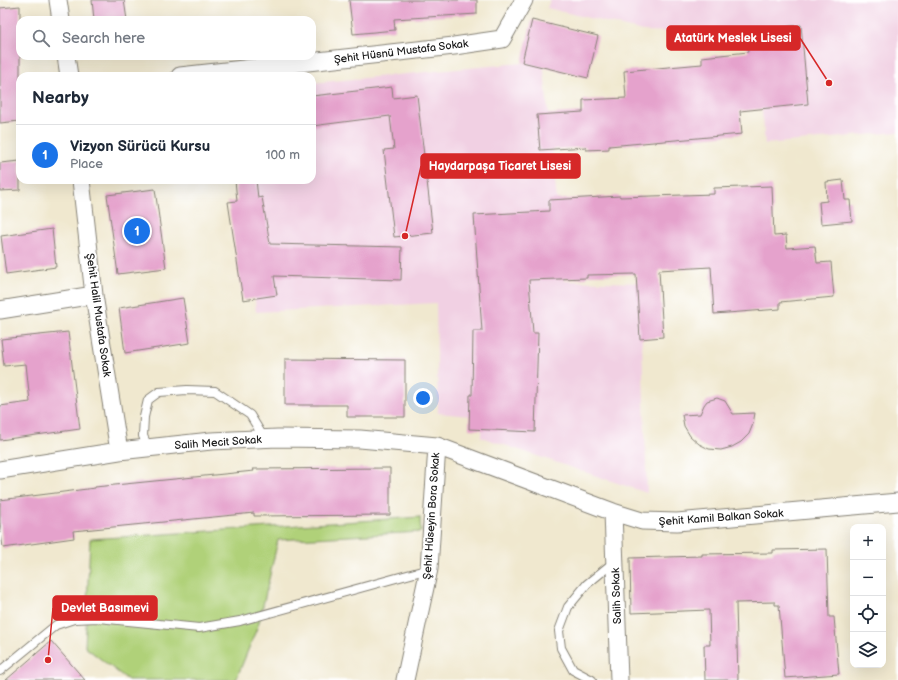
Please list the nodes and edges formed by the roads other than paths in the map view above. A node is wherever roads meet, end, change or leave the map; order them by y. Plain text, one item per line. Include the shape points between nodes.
1 (58, 0) edge
2 (524, 0) edge
3 (60, 16) edge
4 (67, 60) edge
5 (68, 72) edge
6 (217, 72) edge
7 (81, 184) edge
8 (94, 296) junction
9 (0, 310) edge
10 (264, 438) junction
11 (437, 446) junction
12 (148, 447) junction
13 (119, 450) junction
14 (0, 470) edge
15 (898, 502) edge
16 (613, 512) junction
17 (615, 561) junction
18 (429, 569) junction
19 (0, 671) edge
20 (405, 680) edge
21 (592, 680) edge
22 (619, 680) edge

1 - 3 street
2 - 6 street, Şehit Hüsnü Mustafa Sokak via 502,39
4 - 5 street
7 - 8 street, Şehit Halil Mustafa Sokak
8 - 9 street
8 - 13 street, Şehit Halil Mustafa Sokak
10 - 11 street, Salih Mecit Sokak via 360,439
10 - 12 street, Salih Mecit Sokak
10 - 12 lane via 250,415 215,391 159,392 148,400 144,417 143,436
11 - 16 street, Şehit Kamil Balkan Sokak
11 - 18 street, Şehit Hüseyin Bora Sokak
12 - 13 street, Salih Mecit Sokak
13 - 14 street, Salih Mecit Sokak
15 - 16 street, Şehit Kamil Balkan Sokak via 677,522 642,521
16 - 17 street, Salih Sokak
17 - 21 lane via 587,584 568,607 560,631 561,648 573,670
17 - 22 street, Salih Sokak
18 - 19 lane via 240,622 199,628 98,618 74,619 56,625
18 - 20 street, Şehit Hüseyin Bora Sokak

